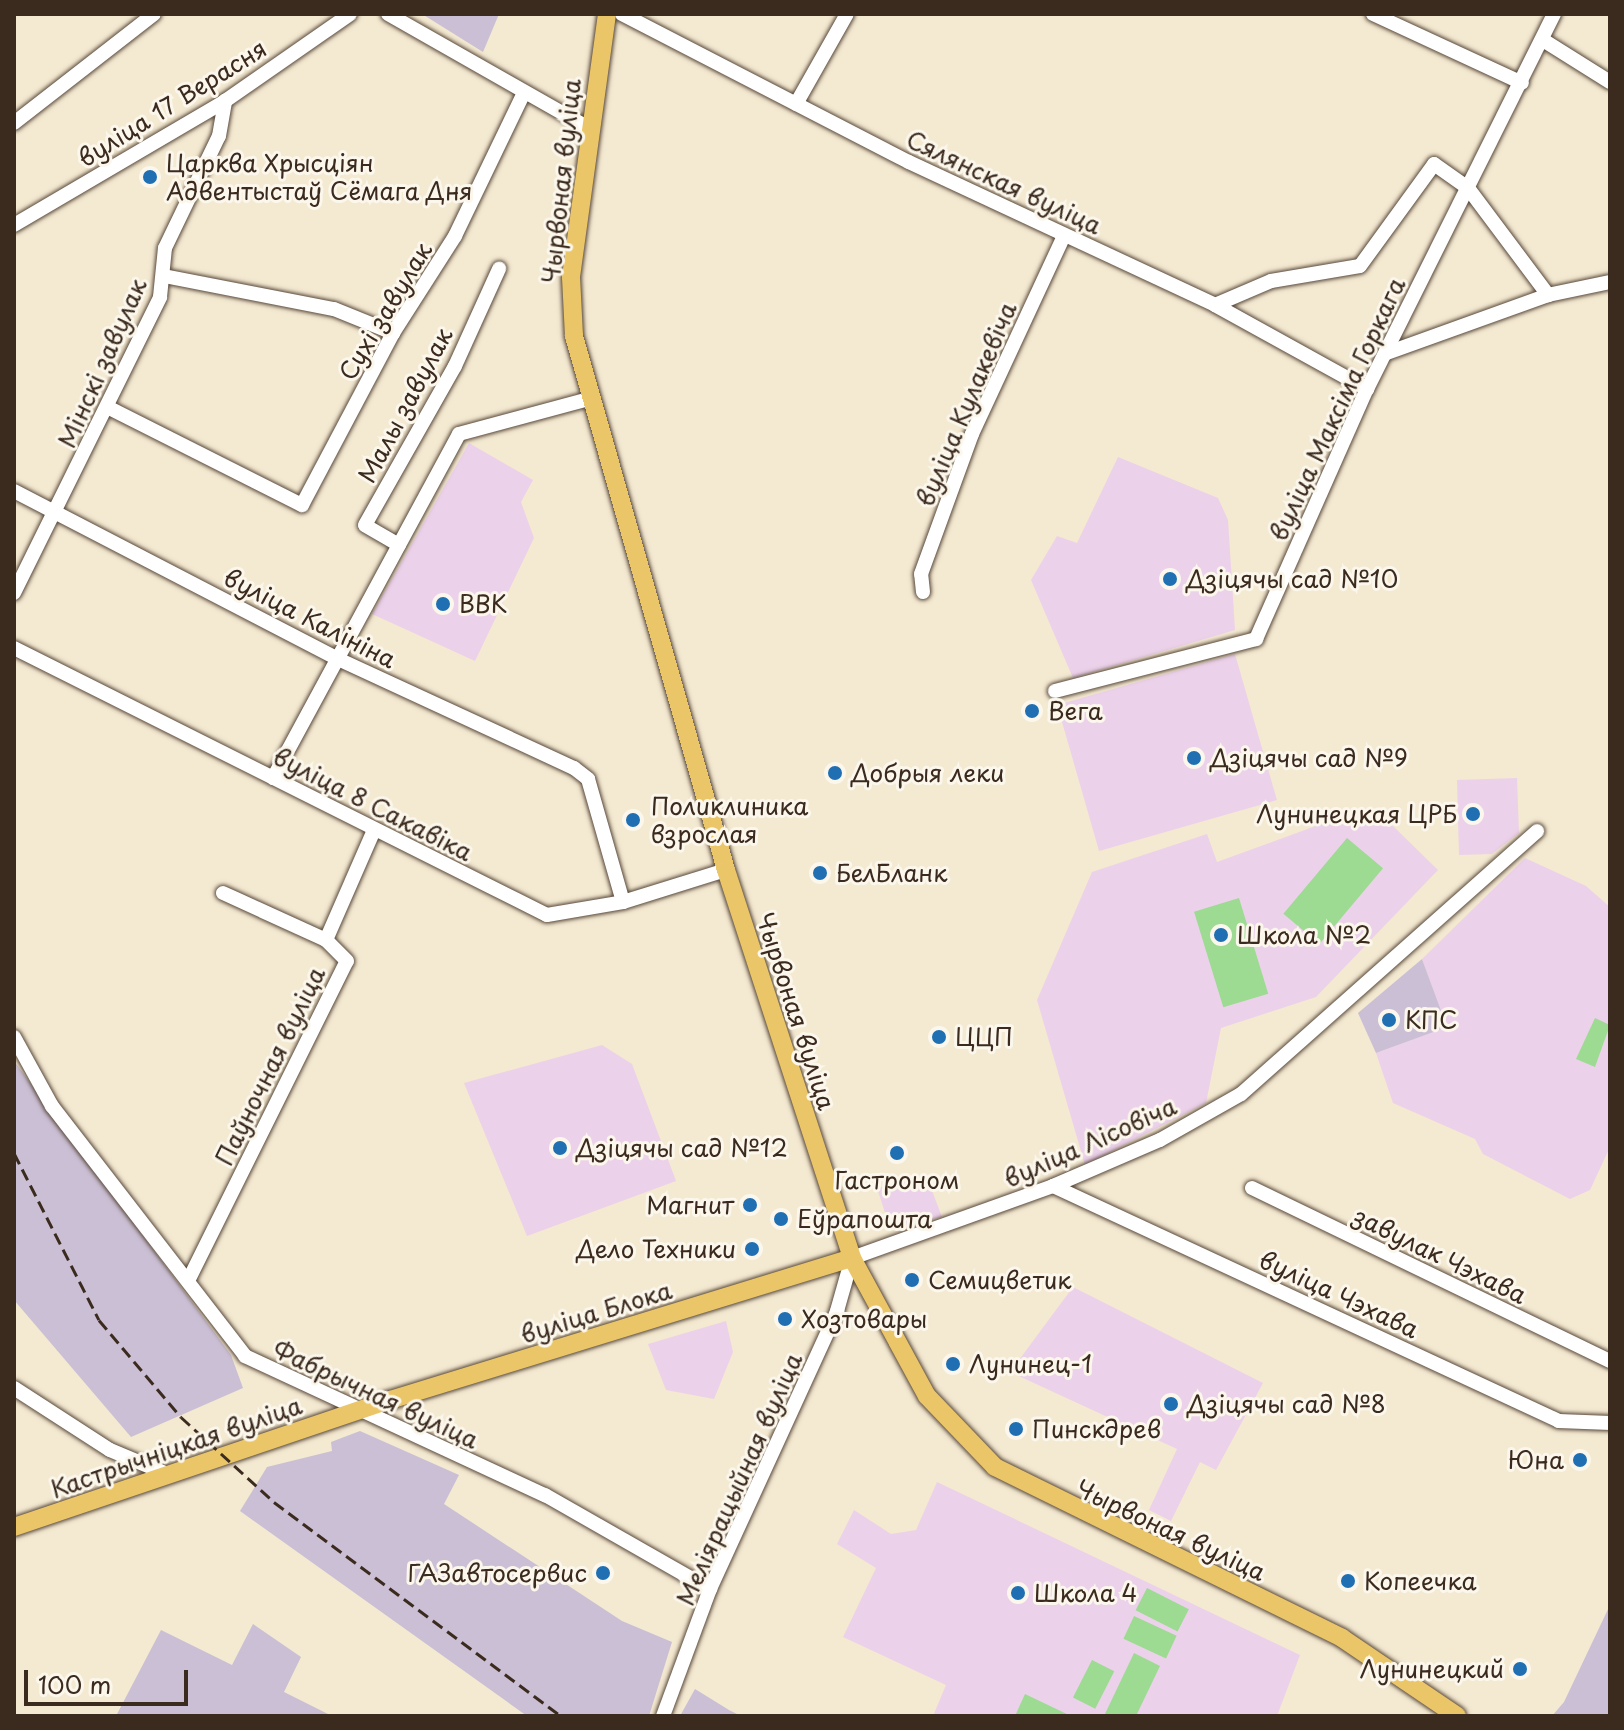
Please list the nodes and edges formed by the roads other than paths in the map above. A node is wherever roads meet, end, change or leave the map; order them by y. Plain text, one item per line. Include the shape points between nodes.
1 (154, 14) edge
2 (350, 14) edge
3 (388, 14) edge
4 (607, 14) edge
5 (622, 14) edge
6 (847, 14) edge
7 (1373, 14) edge
8 (1554, 14) edge
9 (1543, 40) junction
10 (1610, 82) edge
11 (1522, 83) junction
12 (523, 95) junction
13 (225, 101) junction
14 (796, 104) junction
15 (14, 123) edge
16 (589, 128) junction
17 (1468, 188) junction
18 (14, 225) edge
19 (1064, 236) junction
20 (499, 269) dead end
21 (164, 276) junction
22 (1610, 282) edge
23 (1548, 295) junction
24 (1215, 305) junction
25 (393, 333) junction
26 (1387, 353) junction
27 (1367, 389) junction
28 (592, 398) junction
29 (109, 408) junction
30 (14, 491) edge
31 (57, 513) junction
32 (399, 545) junction
33 (923, 592) dead end
34 (14, 593) edge
35 (14, 648) edge
36 (338, 659) junction
37 (1055, 691) dead end
38 (273, 778) junction
39 (374, 830) junction
40 (1537, 831) dead end
41 (726, 870) junction
42 (223, 893) dead end
43 (623, 902) junction
44 (326, 940) junction
45 (14, 1037) edge
46 (1053, 1186) junction
47 (1252, 1188) dead end
48 (852, 1258) junction
49 (188, 1281) junction
50 (1610, 1361) edge
51 (14, 1388) edge
52 (354, 1412) junction
53 (1610, 1423) edge
54 (167, 1474) junction
55 (14, 1527) edge
56 (710, 1589) junction
57 (663, 1716) edge
58 (1457, 1716) edge

1 - 15 street
2 - 13 street, вуліца 17 Верасня
3 - 12 street
4 - 16 main road, Чырвоная вуліца
5 - 14 street, Сялянская вуліца
6 - 14 street
7 - 11 street
8 - 9 street, вуліца Максіма Горкага
9 - 10 street
9 - 11 street, вуліца Максіма Горкага
11 - 17 street, вуліца Максіма Горкага
12 - 16 street
12 - 25 street, Сухі завулак via 455,236
13 - 18 street, вуліца 17 Верасня
13 - 21 street, Мінскі завулак via 219,136 165,248
14 - 19 street, Сялянская вуліца
16 - 28 main road, Чырвоная вуліца via 571,277 574,336
17 - 23 street
17 - 24 street via 1434,164 1360,266 1271,281
17 - 26 street, вуліца Максіма Горкага
19 - 24 street, Сялянская вуліца
19 - 33 street, вуліца Кулакевіча via 972,434 921,574
20 - 32 street, Малы завулак via 455,366 365,525
21 - 25 street via 334,309
21 - 29 street, Мінскі завулак
22 - 23 street
23 - 26 street
24 - 27 street, Сялянская вуліца
25 - 29 street, Сухі завулак via 302,505
26 - 27 street, вуліца Максіма Горкага
27 - 37 street, вуліца Максіма Горкага via 1256,639
28 - 32 street via 459,434
28 - 41 main road, Чырвоная вуліца
29 - 31 street, Мінскі завулак
30 - 31 street, вуліца Калініна
31 - 34 street, Мінскі завулак
31 - 36 street, вуліца Калініна
32 - 36 street
35 - 38 street, вуліца 8 Сакавіка
36 - 38 street
36 - 43 street, вуліца Калініна via 588,779
38 - 39 street, вуліца 8 Сакавіка
39 - 43 street, вуліца 8 Сакавіка via 547,915
39 - 44 street, Паўночная вуліца
40 - 46 street, вуліца Лісовіча via 1241,1094 1160,1140
41 - 43 street, вуліца 8 Сакавіка
41 - 48 main road, Чырвоная вуліца
42 - 44 street
44 - 49 street, Паўночная вуліца via 347,961
45 - 49 street, Фабрычная вуліца via 52,1106
46 - 48 street, вуліца Лісовіча
46 - 53 street, вуліца Чэхава via 1559,1421
47 - 50 street, завулак Чэхава
48 - 52 main road, вуліца Блока
48 - 56 street, Меліярацыйная вуліца via 837,1311
48 - 58 main road, Чырвоная вуліца via 921,1386 995,1467 1342,1638
49 - 52 street, Фабрычная вуліца via 245,1356
51 - 54 street via 110,1450
52 - 54 main road, Кастрычніцкая вуліца
52 - 56 street, Фабрычная вуліца via 545,1495
54 - 55 main road, Кастрычніцкая вуліца
56 - 57 street, Меліярацыйная вуліца

